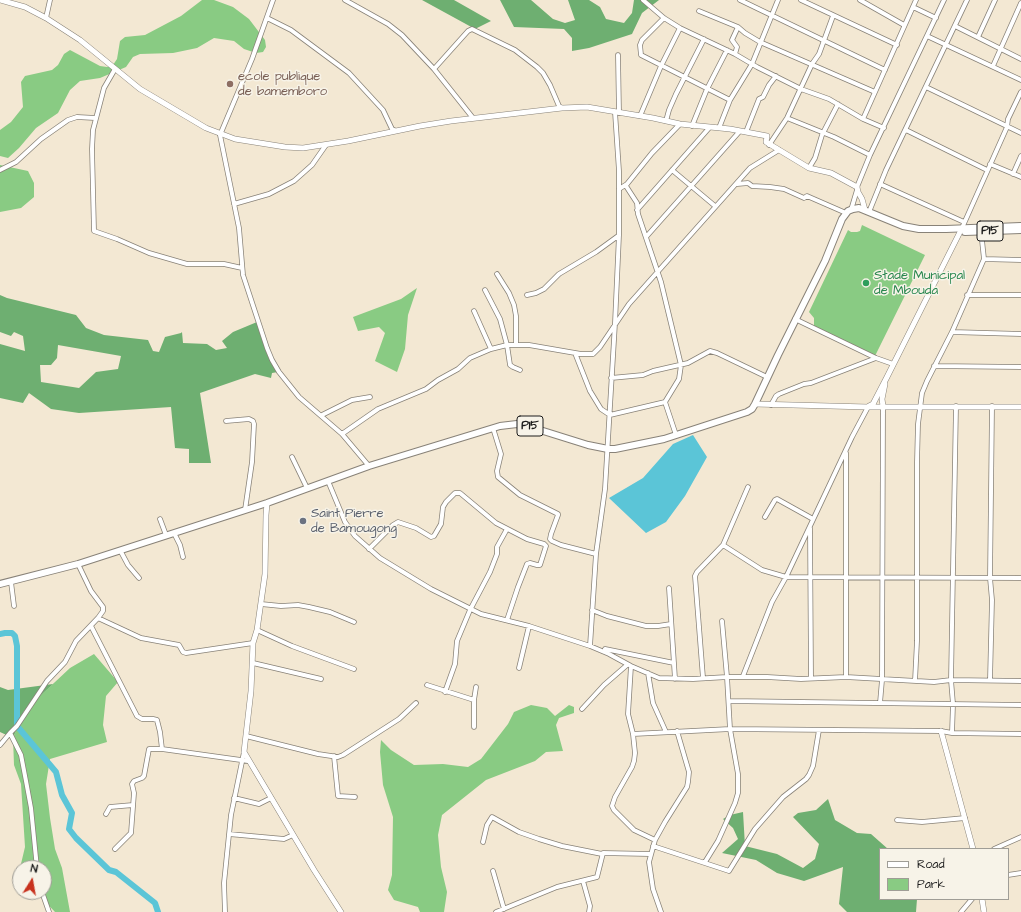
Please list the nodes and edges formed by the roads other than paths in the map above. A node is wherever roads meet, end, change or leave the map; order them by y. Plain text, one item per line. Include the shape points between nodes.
1 (0, 0) edge
2 (50, 0) edge
3 (273, 0) edge
4 (345, 0) edge
5 (643, 0) edge
6 (740, 0) edge
7 (778, 0) edge
8 (801, 0) edge
9 (860, 0) edge
10 (916, 0) edge
11 (944, 0) edge
12 (967, 0) edge
13 (996, 0) edge
14 (1021, 3) edge
15 (913, 6) junction
16 (699, 10) dead end
17 (771, 14) junction
18 (833, 16) junction
19 (46, 18) junction
20 (267, 18) junction
21 (664, 18) junction
22 (936, 18) junction
23 (904, 25) junction
24 (955, 26) junction
25 (738, 27) junction
26 (680, 28) junction
27 (927, 36) junction
28 (978, 37) junction
29 (704, 39) junction
30 (824, 40) junction
31 (760, 42) junction
32 (897, 45) junction
33 (946, 45) junction
34 (1000, 49) junction
35 (727, 50) junction
36 (735, 54) junction
37 (618, 55) dead end
38 (1021, 59) edge
39 (752, 64) junction
40 (812, 64) junction
41 (661, 66) junction
42 (993, 66) junction
43 (116, 69) junction
44 (434, 69) junction
45 (885, 70) junction
46 (776, 76) junction
47 (684, 77) junction
48 (1021, 80) edge
49 (926, 87) junction
50 (707, 89) junction
51 (801, 89) junction
52 (875, 92) junction
53 (1021, 92) edge
54 (730, 100) junction
55 (838, 104) junction
56 (562, 108) junction
57 (617, 112) junction
58 (640, 116) junction
59 (95, 118) junction
60 (473, 118) junction
61 (787, 118) junction
62 (863, 119) junction
63 (666, 121) junction
64 (680, 124) junction
65 (692, 126) junction
66 (1007, 126) junction
67 (710, 127) junction
68 (719, 128) junction
69 (884, 128) junction
70 (906, 130) junction
71 (396, 131) junction
72 (740, 131) junction
73 (746, 132) junction
74 (823, 132) junction
75 (1021, 133) edge
76 (220, 134) junction
77 (326, 145) junction
78 (769, 145) junction
79 (778, 150) junction
80 (870, 156) junction
81 (1021, 156) edge
82 (990, 164) junction
83 (809, 168) junction
84 (0, 170) edge
85 (672, 170) junction
86 (987, 170) junction
87 (1013, 174) junction
88 (1021, 177) edge
89 (736, 184) junction
90 (880, 184) junction
91 (626, 186) junction
92 (691, 186) junction
93 (858, 188) junction
94 (619, 189) junction
95 (234, 204) junction
96 (715, 206) junction
97 (637, 210) junction
98 (848, 211) junction
99 (867, 211) junction
100 (1021, 226) edge
101 (961, 227) junction
102 (1021, 230) edge
103 (981, 231) junction
104 (619, 236) junction
105 (646, 237) junction
106 (984, 259) junction
107 (1021, 260) edge
108 (242, 268) junction
109 (658, 272) junction
110 (497, 274) dead end
111 (485, 290) dead end
112 (527, 295) dead end
113 (967, 295) junction
114 (1021, 295) edge
115 (474, 311) dead end
116 (795, 319) junction
117 (615, 323) junction
118 (952, 332) junction
119 (1021, 334) edge
120 (508, 345) junction
121 (516, 345) junction
122 (491, 349) junction
123 (575, 353) junction
124 (876, 358) junction
125 (893, 364) junction
126 (681, 365) junction
127 (934, 366) junction
128 (1021, 367) edge
129 (520, 370) dead end
130 (768, 377) junction
131 (887, 377) junction
132 (611, 378) junction
133 (370, 397) dead end
134 (665, 402) junction
135 (755, 404) junction
136 (771, 405) junction
137 (882, 406) junction
138 (956, 406) junction
139 (992, 406) junction
140 (868, 407) junction
141 (920, 407) junction
142 (1021, 407) edge
143 (322, 415) junction
144 (610, 415) junction
145 (226, 421) dead end
146 (493, 428) junction
147 (342, 434) junction
148 (676, 435) junction
149 (608, 449) junction
150 (846, 451) junction
151 (292, 457) dead end
152 (369, 466) junction
153 (328, 481) junction
154 (748, 487) dead end
155 (306, 488) junction
156 (267, 503) junction
157 (245, 510) junction
158 (765, 517) dead end
159 (160, 519) dead end
160 (813, 519) junction
161 (810, 526) junction
162 (507, 529) junction
163 (174, 533) junction
164 (166, 535) junction
165 (723, 545) junction
166 (369, 549) junction
167 (120, 550) junction
168 (596, 554) junction
169 (183, 557) dead end
170 (78, 564) junction
171 (846, 576) junction
172 (786, 577) junction
173 (810, 577) junction
174 (881, 577) junction
175 (917, 577) junction
176 (954, 577) junction
177 (139, 578) dead end
178 (990, 578) junction
179 (1021, 578) edge
180 (11, 582) junction
181 (0, 584) edge
182 (669, 588) dead end
183 (261, 604) junction
184 (14, 606) dead end
185 (470, 610) junction
186 (592, 610) junction
187 (98, 618) junction
188 (507, 620) junction
189 (722, 621) dead end
190 (354, 622) dead end
191 (671, 624) junction
192 (91, 626) junction
193 (529, 626) junction
194 (257, 630) junction
195 (254, 642) junction
196 (590, 646) junction
197 (605, 649) dead end
198 (253, 663) junction
199 (674, 663) junction
200 (629, 666) junction
201 (520, 668) dead end
202 (354, 669) dead end
203 (648, 673) junction
204 (743, 676) junction
205 (728, 677) junction
206 (846, 677) junction
207 (703, 678) junction
208 (811, 678) junction
209 (321, 679) dead end
210 (675, 679) junction
211 (882, 680) junction
212 (951, 680) junction
213 (990, 680) junction
214 (915, 681) junction
215 (1021, 681) edge
216 (426, 685) dead end
217 (476, 687) dead end
218 (445, 692) junction
219 (474, 700) junction
220 (729, 701) junction
221 (416, 703) dead end
222 (880, 703) junction
223 (953, 704) junction
224 (1021, 705) edge
225 (582, 709) dead end
226 (474, 727) dead end
227 (730, 729) junction
228 (819, 730) junction
229 (677, 731) junction
230 (941, 731) junction
231 (666, 732) junction
232 (10, 733) junction
233 (952, 733) junction
234 (633, 734) junction
235 (1021, 734) edge
236 (246, 736) junction
237 (0, 745) edge
238 (162, 748) junction
239 (244, 752) junction
240 (334, 756) junction
241 (242, 760) junction
242 (248, 761) junction
243 (355, 797) dead end
244 (234, 798) junction
245 (271, 798) junction
246 (133, 806) junction
247 (106, 814) dead end
248 (965, 818) junction
249 (897, 820) dead end
250 (229, 834) junction
251 (293, 835) junction
252 (1021, 837) edge
253 (655, 840) junction
254 (483, 842) dead end
255 (653, 846) junction
256 (974, 848) edge
257 (996, 848) edge
258 (115, 849) dead end
259 (602, 854) junction
260 (650, 854) junction
261 (35, 860) edge
262 (705, 862) junction
263 (494, 871) dead end
264 (1021, 873) edge
265 (1009, 875) edge
266 (583, 881) junction
267 (45, 900) edge
268 (971, 900) edge
269 (982, 900) edge
270 (504, 909) junction
271 (49, 912) edge
272 (225, 912) edge
273 (341, 912) edge
274 (496, 912) edge
275 (589, 912) edge
276 (661, 912) edge
277 (961, 912) edge
278 (984, 912) edge

1 - 19 street via 20,5
2 - 19 street
3 - 20 street
4 - 44 street via 397,30
5 - 21 street
6 - 17 street
7 - 17 street
8 - 18 street
9 - 23 street
10 - 15 street
11 - 22 street
12 - 24 street
13 - 28 street
14 - 34 street
15 - 22 street
15 - 23 street
16 - 25 street
17 - 30 street
17 - 31 street
18 - 30 street
18 - 32 street
19 - 43 street via 80,40
20 - 71 street via 291,30 349,72 383,110 392,129
20 - 76 street
21 - 26 street
21 - 41 street via 640,45 641,55
22 - 27 street
23 - 32 street
24 - 28 street
24 - 33 street
25 - 31 street
25 - 36 street via 732,40 737,47
26 - 29 street
26 - 41 street
27 - 33 street
27 - 69 street
28 - 34 street
29 - 35 street
29 - 47 street
30 - 40 street
30 - 45 street
31 - 39 street
31 - 40 street
32 - 45 street
33 - 42 street
33 - 49 street
34 - 38 street
34 - 42 street
35 - 36 street
35 - 50 street
36 - 39 street
37 - 57 street
39 - 46 street
39 - 54 street
40 - 51 street
40 - 52 street
41 - 47 street
41 - 58 street
42 - 48 street
43 - 59 street via 104,88
43 - 76 street via 140,89
44 - 56 street via 472,29 515,50 537,67
44 - 60 street
45 - 52 street
46 - 51 street
46 - 73 street via 764,97 759,99
47 - 50 street
47 - 63 street
49 - 66 street
49 - 70 street
50 - 54 street
50 - 65 street
51 - 55 street
51 - 61 street
52 - 62 street
53 - 66 street
54 - 68 street
55 - 62 street
55 - 74 street
56 - 57 street via 582,106
56 - 60 street
57 - 58 street
57 - 94 street
58 - 63 street
59 - 84 street via 68,120 41,139 16,162
59 - 108 street via 92,149 94,231 151,254 187,264 224,264
60 - 71 street
61 - 74 street
61 - 78 street
62 - 69 street
63 - 64 street
64 - 65 street
64 - 91 street via 652,153
65 - 67 street
66 - 75 street
66 - 82 street
67 - 68 street
67 - 85 street
68 - 72 street
69 - 80 street
70 - 86 street
70 - 90 street
71 - 77 street
72 - 73 street
72 - 92 street
73 - 78 street via 767,136 766,142
74 - 80 street
74 - 83 street
76 - 77 street via 238,140 291,148
76 - 95 street
77 - 95 street via 312,164 294,181 269,194
78 - 79 street
79 - 83 street
79 - 89 street via 750,168
80 - 93 street
81 - 87 street
82 - 86 street
82 - 87 street
83 - 93 street via 831,173
85 - 92 street
85 - 97 street
86 - 101 street
87 - 88 street
89 - 96 street
89 - 98 street via 748,183 752,186 784,189 804,198 807,196
90 - 99 street
90 - 101 street
91 - 94 street
91 - 97 street via 636,201
92 - 96 street
92 - 105 street
93 - 98 street
93 - 99 street
94 - 104 street
95 - 108 street
96 - 109 street
97 - 105 street
98 - 99 main road, P15 via 856,208
98 - 116 main road
99 - 101 main road, P15 via 909,227
100 - 101 main road, P15
101 - 103 main road, P15
101 - 125 street
102 - 103 main road, P15
103 - 106 street
104 - 112 street via 559,274 544,290
104 - 117 street
105 - 109 street
106 - 107 street
106 - 113 street
108 - 143 street via 247,290 272,360 299,397
109 - 117 street
109 - 126 street
110 - 121 street via 514,305
111 - 120 street
113 - 114 street
113 - 118 street
115 - 122 street
116 - 124 street
116 - 130 main road
117 - 123 street via 593,354
117 - 132 street
118 - 119 street
118 - 127 street
120 - 121 street
120 - 122 street
120 - 129 street via 511,366
121 - 123 street
122 - 147 street via 474,356 426,389 378,409
123 - 144 street via 590,391 601,409
124 - 125 street
124 - 136 street via 779,394
125 - 131 street
126 - 130 street via 714,351
126 - 132 street via 643,375
126 - 134 street via 679,379
127 - 128 street
127 - 141 street via 922,393
130 - 135 main road
131 - 137 street
131 - 140 street
132 - 144 street
133 - 143 street via 352,400
134 - 144 street
134 - 148 street
135 - 136 street
135 - 148 main road, P15 via 747,412
136 - 140 street
137 - 140 street
137 - 141 street
137 - 174 street
138 - 139 street
138 - 141 street
138 - 176 street
139 - 142 street
139 - 178 street
140 - 150 street
141 - 175 street
143 - 147 street
144 - 149 street
145 - 157 street via 251,420 254,424
146 - 149 main road, P15 via 513,424 524,425
146 - 152 main road, P15
146 - 168 street via 501,454 498,477 520,495 558,514 551,534 552,541
147 - 152 street
148 - 149 main road, P15
149 - 168 street
150 - 160 street
150 - 171 street
151 - 155 street
152 - 153 main road, P15
153 - 155 main road, P15
153 - 166 street via 347,525
154 - 165 street
155 - 156 main road, P15
156 - 157 main road, P15
156 - 183 street via 265,574
157 - 163 main road, P15
158 - 160 street via 775,500 778,500
159 - 164 street
160 - 161 street
161 - 172 street
161 - 173 street
162 - 166 street via 492,521 458,492 446,502 441,524 434,536 431,537 398,522
162 - 185 street via 496,549 498,553 490,572
162 - 188 street via 545,544 546,547 540,565 528,564
163 - 164 main road, P15
163 - 169 street
164 - 167 main road, P15
165 - 172 street via 762,570
165 - 207 street via 695,576
166 - 185 street via 431,589
167 - 170 main road, P15
167 - 177 street
168 - 186 street
170 - 180 main road, P15
170 - 187 street via 103,607
171 - 173 street
171 - 174 street
171 - 206 street
172 - 173 street
172 - 204 street via 772,602
173 - 208 street
174 - 175 street
174 - 211 street
175 - 176 street
175 - 214 street
176 - 178 street
176 - 212 street
178 - 179 street
178 - 213 street
180 - 181 main road, P15
180 - 184 street
182 - 191 street
183 - 190 street via 309,607
183 - 194 street
185 - 188 street
185 - 218 street via 457,641 455,664
186 - 191 street via 646,626
186 - 196 street
187 - 192 street
187 - 195 street via 141,638 179,645 186,653
188 - 193 street
189 - 205 street
191 - 199 street
192 - 232 street via 76,641 65,662 47,681
192 - 238 street via 137,716 157,720
193 - 196 street
193 - 201 street
194 - 195 street
194 - 202 street
195 - 198 street
196 - 200 street via 610,654
197 - 199 street
198 - 209 street
198 - 236 street
199 - 210 street
200 - 203 street
200 - 225 street via 604,685
200 - 234 street via 628,714
203 - 210 street via 659,678
203 - 231 street via 650,694
204 - 205 street
204 - 208 street
205 - 207 street
205 - 220 street
206 - 208 street
206 - 211 street
207 - 210 street
211 - 214 street
211 - 222 street
212 - 213 street
212 - 214 street
212 - 223 street
213 - 215 street
216 - 218 street
217 - 219 street
218 - 219 street
219 - 226 street
220 - 222 street
220 - 227 street
221 - 240 street via 399,718 343,755
222 - 223 street
223 - 224 street
223 - 233 street
227 - 228 street
227 - 229 street
227 - 262 street via 738,774 738,792 718,841
228 - 230 street
228 - 262 street via 813,766 806,780 783,797 759,824 731,869 728,871
229 - 231 street
229 - 253 street via 689,772 687,788
230 - 233 street
230 - 248 street
231 - 234 street
232 - 237 street
232 - 261 street via 21,755 31,808
233 - 235 street
234 - 253 street via 634,761 612,806 634,830
236 - 239 street
236 - 240 street
238 - 241 street
238 - 246 street via 149,749 144,776 132,784
239 - 241 street
239 - 242 street
240 - 243 street via 338,796
241 - 242 street
241 - 244 street
242 - 245 street
244 - 245 street via 258,804
244 - 250 street
245 - 251 street
246 - 247 street via 110,807
246 - 258 street via 131,833
248 - 249 street via 922,822
248 - 256 street
250 - 251 street via 284,839
250 - 272 street via 224,882
251 - 273 street
252 - 257 street
253 - 255 street
254 - 259 street via 492,817 539,840
255 - 260 street
255 - 262 street
259 - 260 street
259 - 266 street via 597,877
260 - 276 street via 653,889
263 - 270 street
264 - 265 street
266 - 270 street via 557,887
266 - 275 street via 590,906
267 - 271 street
268 - 277 street
269 - 278 street
270 - 274 street

